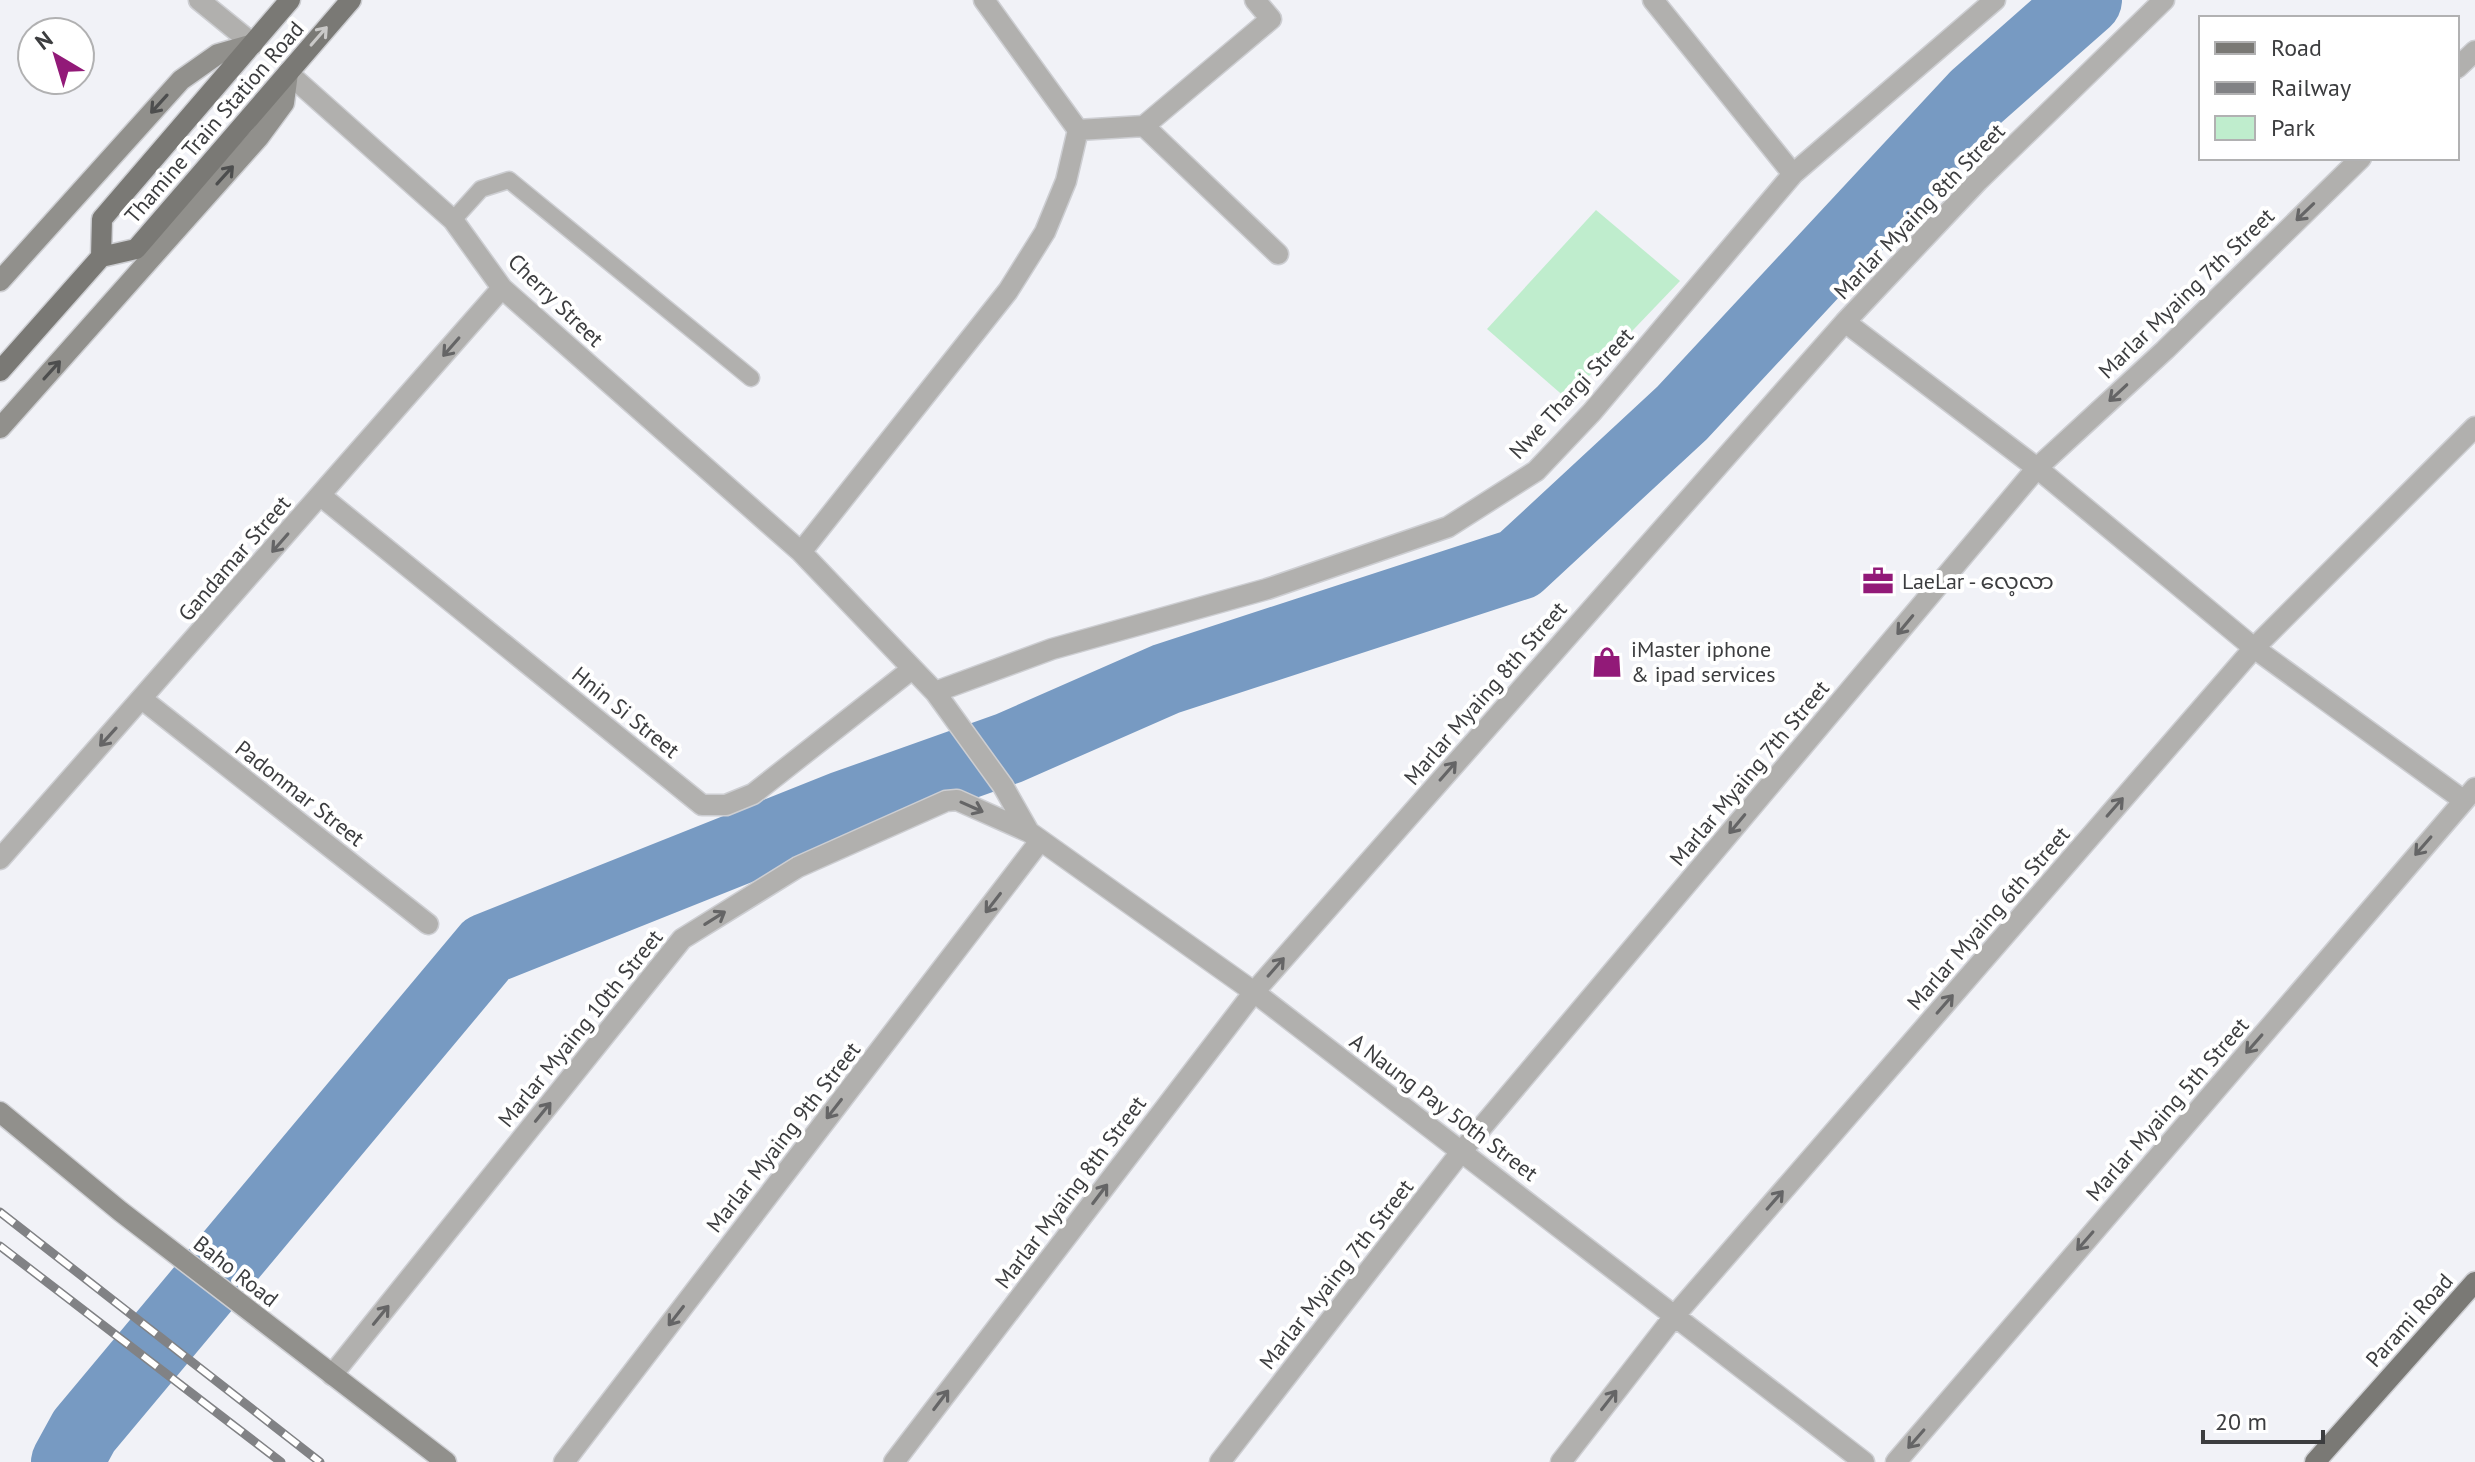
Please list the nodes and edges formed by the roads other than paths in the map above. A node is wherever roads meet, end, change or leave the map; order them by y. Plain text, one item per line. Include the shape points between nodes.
1 (199, 0) edge
2 (290, 0) edge
3 (351, 0) edge
4 (1255, 0) edge
5 (1653, 0) edge
6 (2164, 0) edge
7 (987, 1) edge
8 (1985, 4) edge
9 (253, 44) junction
10 (2475, 51) edge
11 (2459, 66) edge
12 (288, 73) junction
13 (1144, 126) junction
14 (1078, 130) junction
15 (2359, 160) edge
16 (1793, 174) junction
17 (453, 220) junction
18 (1278, 254) dead end
19 (101, 257) junction
20 (0, 281) edge
21 (502, 288) junction
22 (1845, 322) junction
23 (0, 371) edge
24 (751, 378) dead end
25 (2475, 427) edge
26 (0, 428) edge
27 (2037, 468) junction
28 (321, 496) junction
29 (801, 552) junction
30 (2254, 648) junction
31 (912, 669) junction
32 (935, 692) junction
33 (142, 699) junction
34 (1003, 786) joint
35 (2471, 799) edge
36 (1035, 837) junction
37 (0, 859) edge
38 (428, 924) dead end
39 (1254, 992) junction
40 (0, 1112) edge
41 (1461, 1152) junction
42 (2475, 1282) edge
43 (1676, 1314) junction
44 (332, 1375) junction
45 (446, 1462) edge
46 (564, 1462) edge
47 (894, 1462) edge
48 (1220, 1462) edge
49 (1561, 1462) edge
50 (1864, 1462) edge
51 (1896, 1462) edge
52 (2315, 1462) edge

1 - 9 street
2 - 9 main road, Thamine Train Station Road
12 -> 3 main road, Thamine Train Station Road
4 - 13 street via 1271,19
5 - 16 street
6 - 22 street, Marlar Myaing 8th Street via 1978,181
7 - 14 street
8 - 16 street, Nwe Thargi Street
9 - 19 main road, Thamine Train Station Road via 102,219
9 -> 20 main road via 218,54 181,80
10 - 11 street
12 - 17 street, Cherry Street
12 - 19 main road, Thamine Train Station Road via 136,249
26 -> 12 main road via 259,137 284,103
13 - 14 street
13 - 18 street
14 - 29 street via 1066,181 1045,232 1008,291
15 -> 27 street, Marlar Myaing 7th Street
16 - 32 street, Nwe Thargi Street via 1536,471 1448,527 1267,589 1052,649
17 - 21 street, Cherry Street
17 - 24 lane via 481,189 509,180
19 - 23 main road
21 -> 28 street, Gandamar Street
21 - 29 street, Cherry Street
22 - 27 street
39 -> 22 street, Marlar Myaing 8th Street
25 - 30 street, Marlar Myaing 6th Street
27 - 30 street
27 -> 41 street, Marlar Myaing 7th Street
28 - 31 street, Hnin Si Street via 702,805 726,805 753,794
28 -> 33 street, Gandamar Street
29 - 31 street, Cherry Street
30 - 35 street
43 -> 30 street, Marlar Myaing 6th Street
31 - 32 street, Cherry Street
32 - 34 street, Cherry Street
33 -> 37 street, Gandamar Street
33 - 38 street, Padonmar Street
34 - 36 street, A Naung Pay 50th Street
35 -> 51 street, Marlar Myaing 5th Street
36 - 39 street, A Naung Pay 50th Street
44 -> 36 street, Marlar Myaing 10th Street via 682,939 798,867 946,801 957,800
36 -> 46 street, Marlar Myaing 9th Street
39 - 41 street, A Naung Pay 50th Street
47 -> 39 street, Marlar Myaing 8th Street
40 - 44 main road, Baho Road
41 - 43 street, A Naung Pay 50th Street
41 - 48 street, Marlar Myaing 7th Street
42 - 52 main road, Parami Road
49 -> 43 street, Marlar Myaing 6th Street
43 - 50 street, A Naung Pay 50th Street
44 - 45 main road, Baho Road

